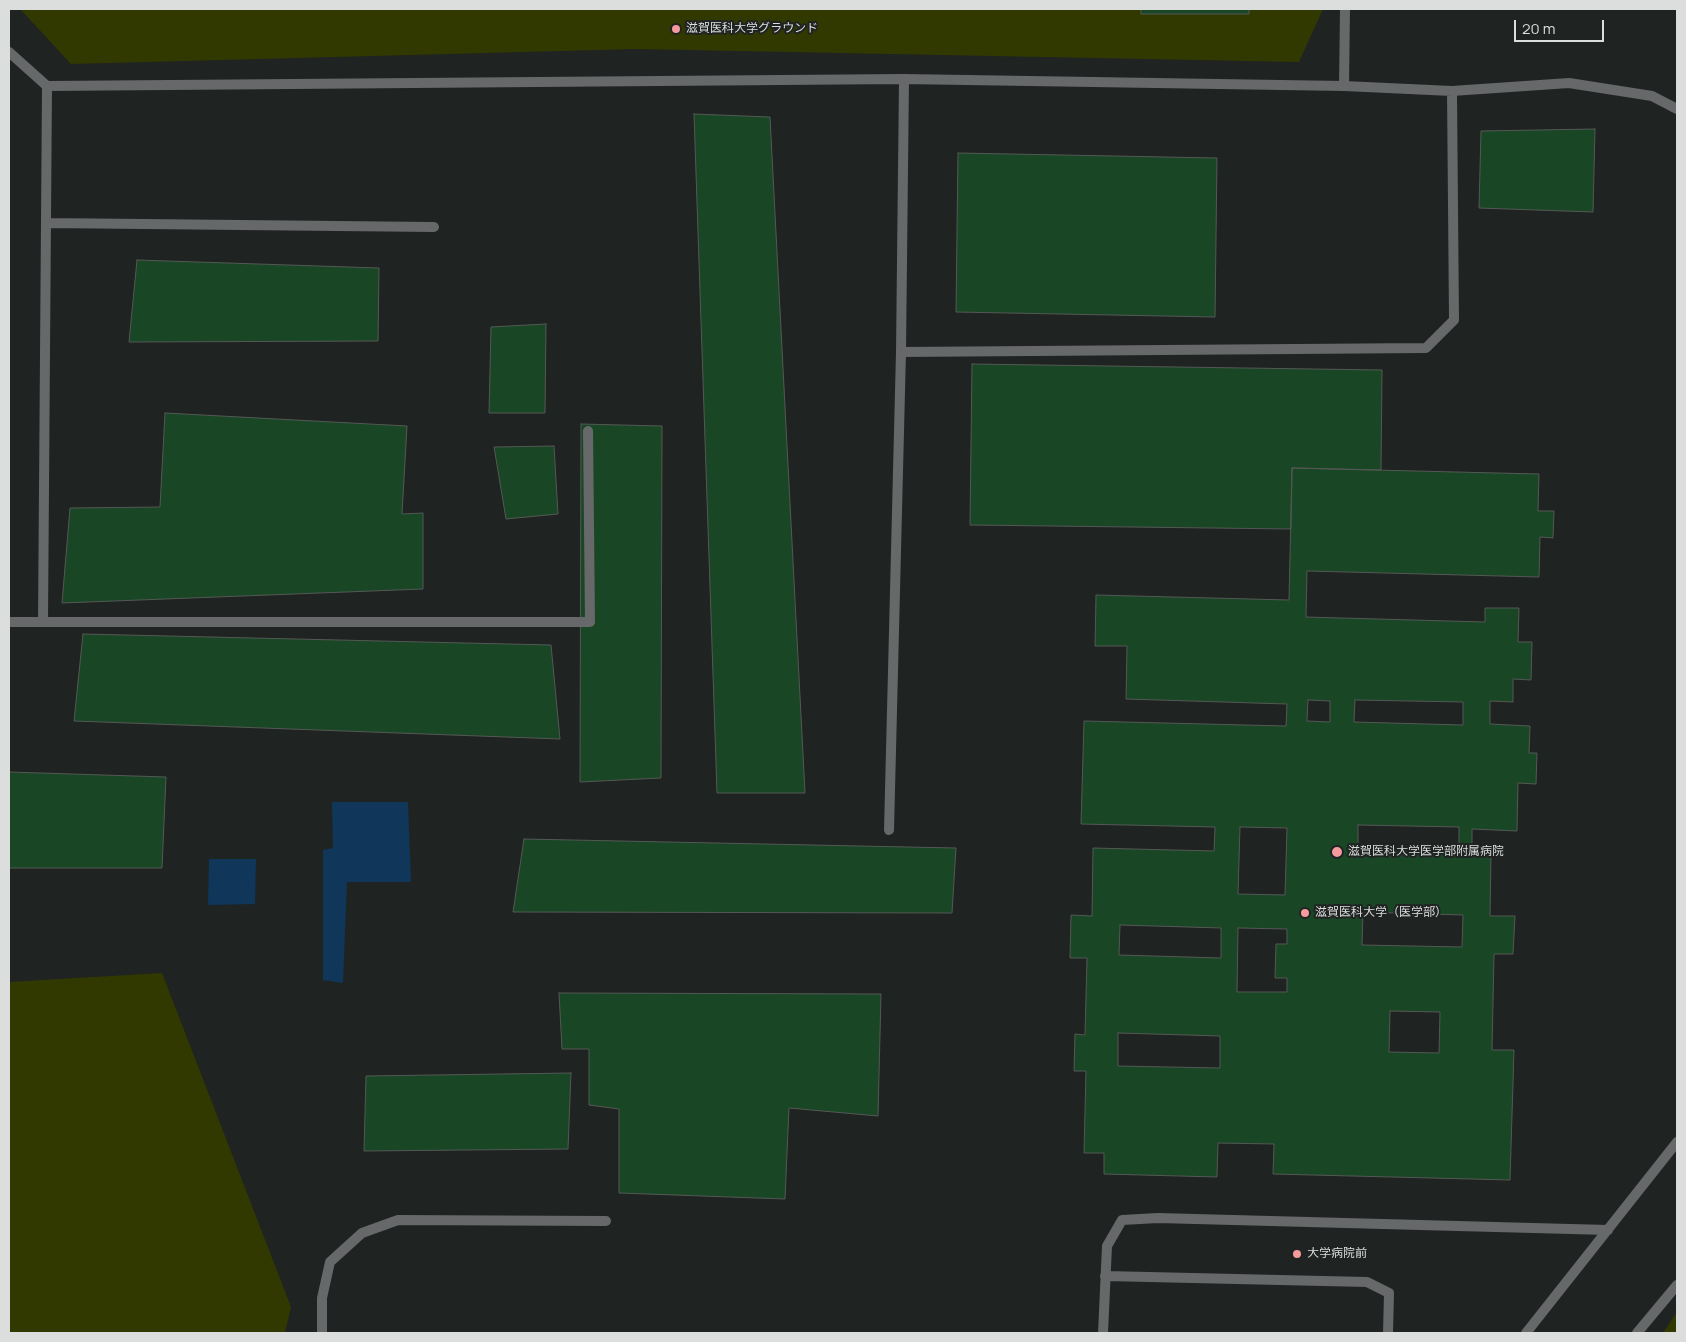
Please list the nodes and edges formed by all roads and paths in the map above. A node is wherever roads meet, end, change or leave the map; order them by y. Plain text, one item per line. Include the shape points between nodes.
1 (1345, 9) edge
2 (9, 52) edge
3 (904, 80) junction
4 (48, 86) junction
5 (1344, 86) junction
6 (1452, 91) junction
7 (1677, 109) edge
8 (47, 223) junction
9 (434, 227) dead end
10 (901, 352) junction
11 (588, 431) dead end
12 (9, 622) edge
13 (43, 622) junction
14 (889, 830) dead end
15 (1677, 1142) edge
16 (606, 1221) dead end
17 (1608, 1230) junction
18 (1105, 1276) junction
19 (1677, 1285) edge
20 (322, 1333) edge
21 (1103, 1333) edge
22 (1388, 1333) edge
23 (1526, 1333) edge
24 (1637, 1333) edge

1 - 5 street
2 - 4 street
3 - 4 street
3 - 5 street
3 - 10 street
4 - 8 street
5 - 6 street
6 - 7 street via 1568,84 1652,96
6 - 10 street via 1454,320 1426,348
8 - 9 street
8 - 13 street
10 - 14 street
11 - 13 street via 590,622
12 - 13 street
15 - 17 street
16 - 20 street via 398,1220 362,1233 330,1262 322,1298
17 - 18 street via 1158,1218 1122,1220 1107,1246
17 - 23 street
18 - 21 street
18 - 22 street via 1367,1282 1389,1292
19 - 24 street

